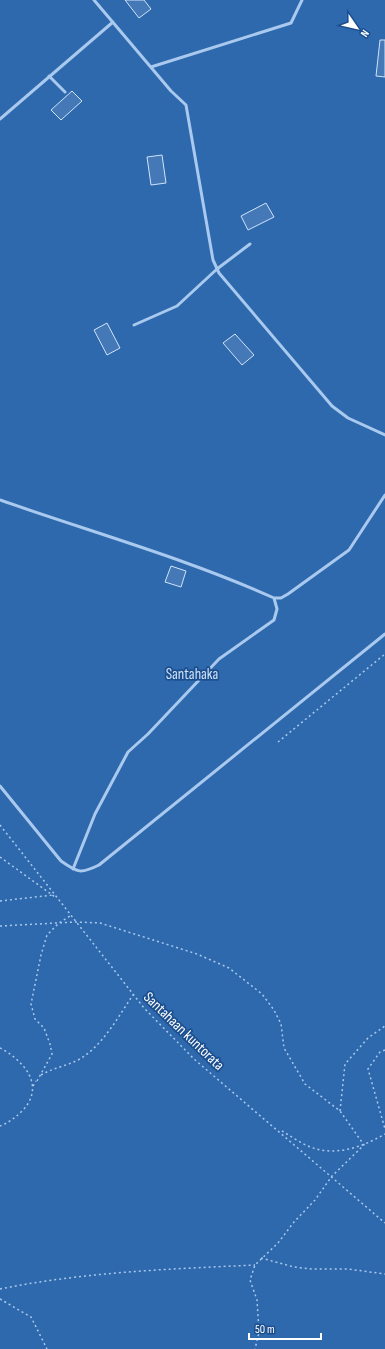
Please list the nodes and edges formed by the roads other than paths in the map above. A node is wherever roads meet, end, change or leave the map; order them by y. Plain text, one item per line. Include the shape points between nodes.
1 (94, 0) edge
2 (302, 0) edge
3 (113, 22) junction
4 (151, 67) junction
5 (49, 76) junction
6 (65, 92) dead end
7 (0, 119) edge
8 (250, 244) dead end
9 (217, 269) junction
10 (134, 325) dead end
11 (385, 435) edge
12 (385, 495) edge
13 (0, 500) edge
14 (274, 598) junction
15 (385, 634) edge
16 (0, 786) edge
17 (73, 870) junction

1 - 3 lane
2 - 4 lane via 291,23
3 - 4 lane
3 - 5 lane
4 - 9 lane via 186,105 213,260
5 - 6 lane
5 - 7 lane
8 - 9 lane
9 - 10 lane via 177,306
9 - 11 lane via 332,406 348,418
12 - 14 lane via 350,550 288,594
13 - 14 lane via 118,538 245,584
14 - 17 lane via 277,609 274,620 219,659 128,752 95,814
15 - 17 lane via 100,865 84,872
16 - 17 lane via 61,861

